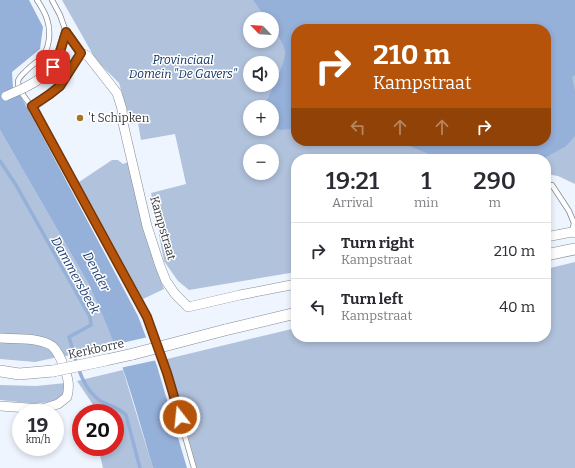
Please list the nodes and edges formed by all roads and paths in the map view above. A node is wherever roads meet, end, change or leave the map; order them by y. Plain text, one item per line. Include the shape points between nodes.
1 (37, 0) edge
2 (52, 0) edge
3 (66, 32) junction
4 (81, 53) junction
5 (3, 98) edge
6 (32, 106) junction
7 (552, 185) dead end
8 (573, 232) edge
9 (551, 236) edge
10 (575, 248) edge
11 (551, 254) edge
12 (291, 285) edge
13 (291, 314) edge
14 (0, 338) edge
15 (0, 371) edge
16 (0, 406) edge
17 (194, 468) edge

1 - 6 lane via 48,20 48,45 41,58 27,69 18,83
2 - 3 lane
3 - 4 street, Kampstraat
3 - 5 street, bridge via 59,55 46,76
4 - 6 street via 60,86
4 - 12 street, Kampstraat via 88,56 117,93 147,226 166,281 175,294 188,307
6 - 17 lane via 147,317 167,373
7 - 8 lane via 569,211 574,223
8 - 9 street
10 - 11 street
13 - 15 street, Kerkborre, bridge via 133,354 53,371 20,374
14 - 16 street, Kerkborre via 34,340 52,346 59,354 69,382 67,397 58,404 42,408

